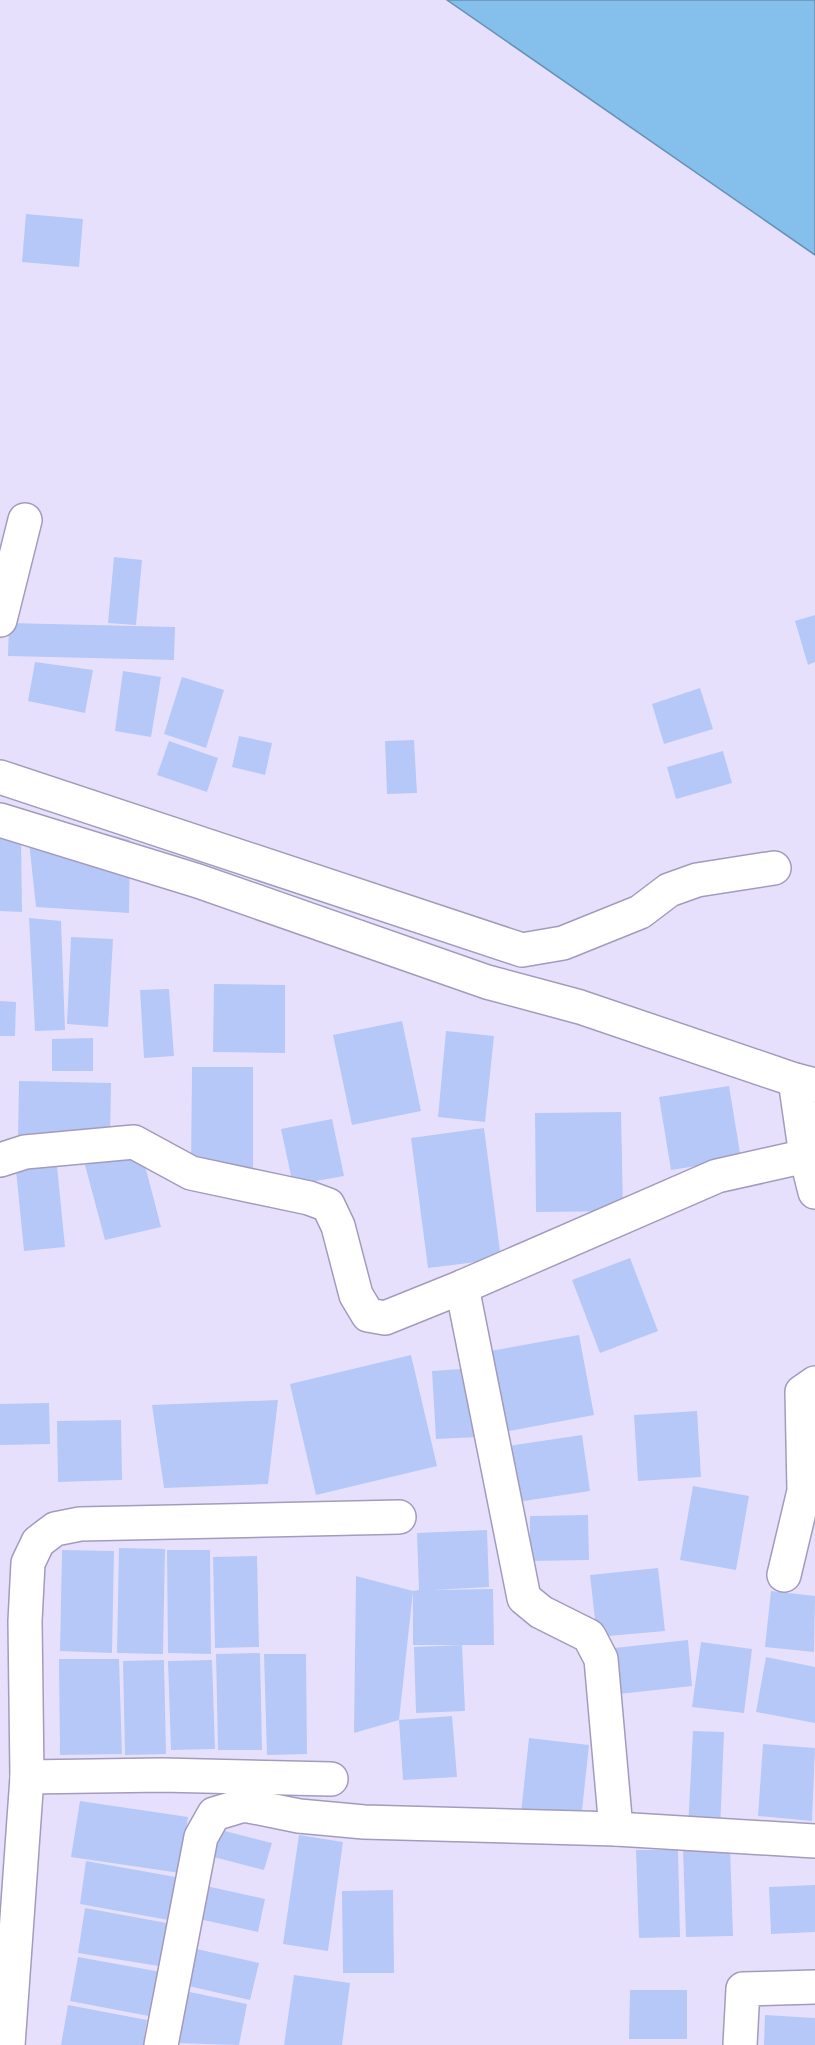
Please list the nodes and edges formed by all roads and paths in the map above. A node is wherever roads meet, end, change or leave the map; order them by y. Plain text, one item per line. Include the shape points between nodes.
1 (25, 520) dead end
2 (0, 620) edge
3 (0, 777) edge
4 (0, 820) edge
5 (774, 868) dead end
6 (805, 1082) edge
7 (806, 1156) junction
8 (0, 1160) edge
9 (815, 1192) edge
10 (462, 1287) junction
11 (815, 1383) edge
12 (399, 1517) dead end
13 (784, 1575) dead end
14 (27, 1777) junction
15 (331, 1779) dead end
16 (616, 1829) junction
17 (815, 1841) edge
18 (815, 1987) edge
19 (8, 2045) edge
20 (161, 2045) edge
21 (741, 2045) edge

1 - 2 street
3 - 5 street via 522,950 563,943 639,912 669,890 697,880
4 - 6 street via 198,881 487,982 580,1007
6 - 7 street
7 - 9 street
7 - 10 street via 717,1176
8 - 10 street via 25,1152 134,1142 191,1173 309,1197 328,1205 338,1226 356,1295 368,1315 385,1318
10 - 16 street via 524,1598 540,1612 589,1636 601,1659
11 - 13 street via 802,1392 804,1491
12 - 14 street via 80,1524 55,1528 38,1542 28,1563
14 - 15 street
14 - 19 street
16 - 17 street
16 - 20 street via 364,1822 300,1816 244,1805 214,1814 201,1837
18 - 21 street via 743,1989

